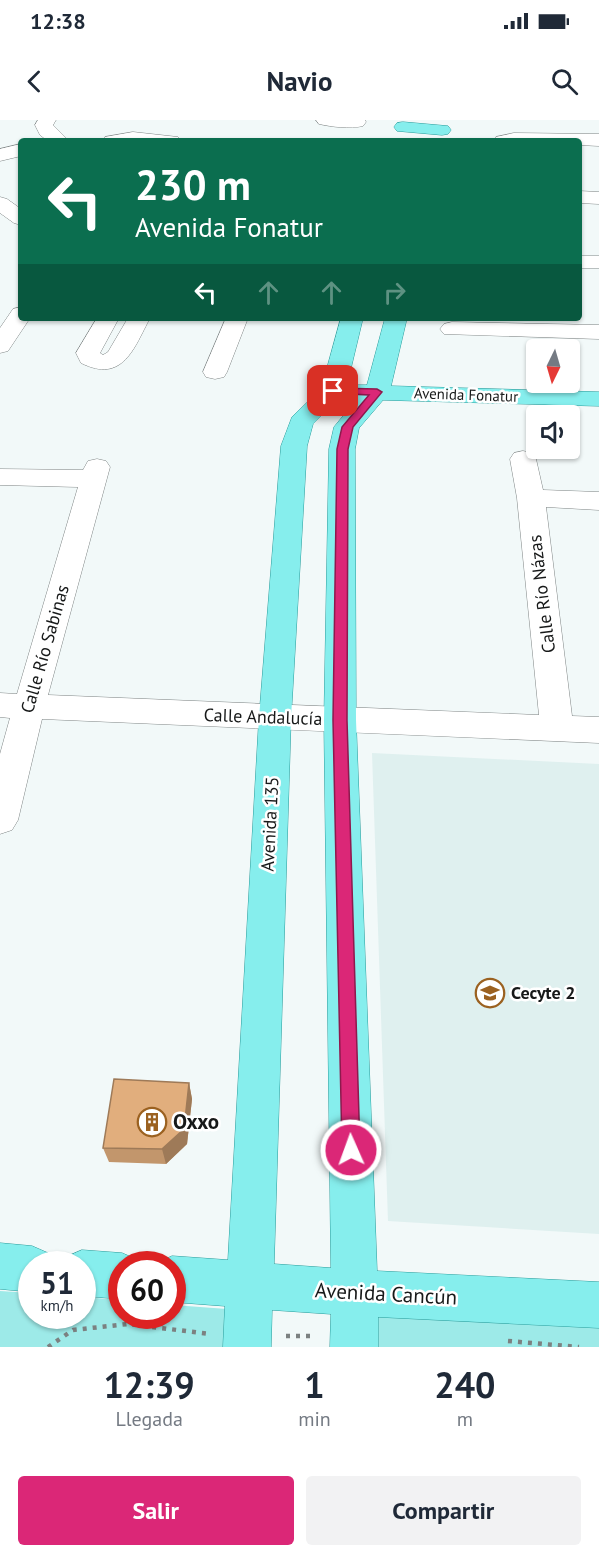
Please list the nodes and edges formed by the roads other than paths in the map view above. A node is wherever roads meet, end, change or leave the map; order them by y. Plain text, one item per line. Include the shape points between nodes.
1 (47, 120) edge
2 (325, 120) edge
3 (357, 122) dead end
4 (403, 129) edge
5 (442, 130) edge
6 (56, 138) edge
7 (582, 140) edge
8 (599, 140) edge
9 (18, 147) edge
10 (0, 155) edge
11 (582, 197) edge
12 (599, 198) edge
13 (0, 203) edge
14 (18, 217) edge
15 (582, 262) edge
16 (599, 262) edge
17 (18, 319) edge
18 (106, 321) edge
19 (137, 321) edge
20 (236, 321) edge
21 (351, 321) edge
22 (395, 321) edge
23 (452, 329) dead end
24 (599, 332) edge
25 (0, 346) edge
26 (214, 372) dead end
27 (333, 391) junction
28 (377, 392) junction
29 (599, 399) edge
30 (523, 459) dead end
31 (0, 477) edge
32 (531, 498) junction
33 (599, 501) edge
34 (14, 706) edge
35 (275, 718) junction
36 (340, 720) junction
37 (557, 729) junction
38 (599, 730) edge
39 (0, 820) edge
40 (0, 1266) edge
41 (18, 1268) edge
42 (186, 1281) edge
43 (248, 1285) junction
44 (355, 1293) junction
45 (599, 1305) edge
46 (247, 1341) edge
47 (354, 1342) edge

1 - 6 street via 46,131
2 - 3 street
4 - 5 main road
7 - 8 street
9 - 10 street
11 - 12 street
13 - 14 street
15 - 16 street
17 - 25 street
18 - 19 street via 88,353 95,362 118,356
20 - 26 street
21 - 27 main road
22 - 28 main road
23 - 24 street
27 - 28 main road, Avenida Fonatur
27 - 35 main road, Avenida 135 via 301,422 294,446
28 - 29 main road, Avenida Fonatur
28 - 36 main road via 347,427 342,449
30 - 32 street, Calle Río Názas
31 - 34 street, Calle Río Sabinas via 95,473
32 - 33 street
32 - 37 street, Calle Río Názas
34 - 35 street, Calle Andalucía
34 - 39 street, Calle Río Sabinas
35 - 36 street, Calle Andalucía
35 - 43 main road, Avenida 135
36 - 37 street, Calle Andalucía
36 - 44 main road
37 - 38 street, Calle Andalucía
40 - 41 main road
42 - 43 main road, Avenida Cancún
43 - 44 main road, Avenida Cancún
43 - 46 main road, Avenida 135
44 - 45 main road, Avenida Cancún
44 - 47 main road

